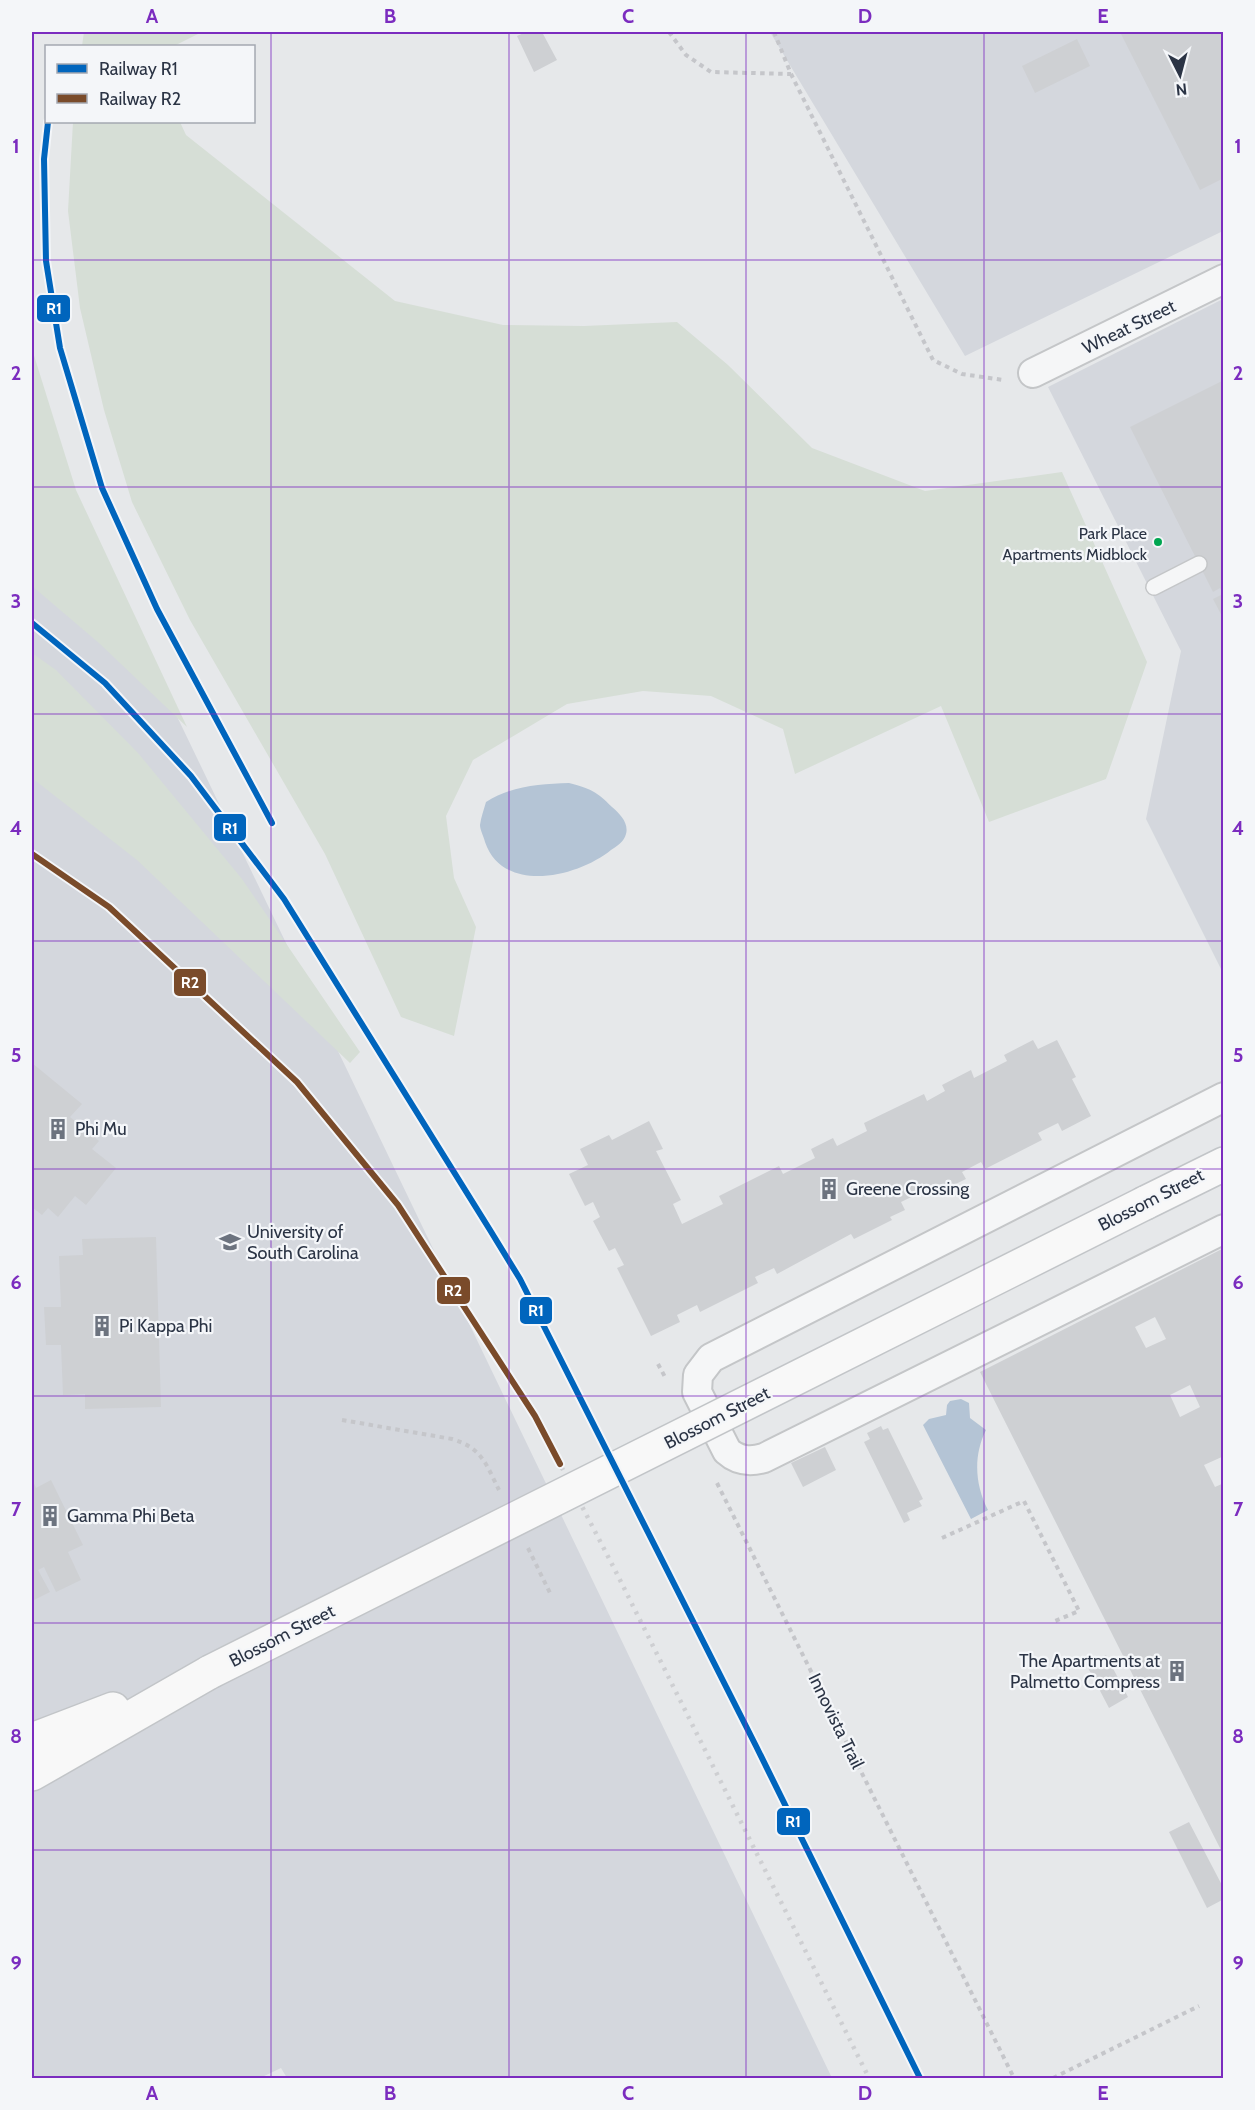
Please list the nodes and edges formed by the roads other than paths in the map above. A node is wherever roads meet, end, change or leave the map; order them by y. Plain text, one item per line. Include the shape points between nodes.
1 (1224, 279) edge
2 (1034, 373) road end
3 (1199, 564) dead end
4 (1154, 587) dead end
5 (1224, 1097) edge
6 (1224, 1164) edge
7 (1224, 1229) edge
8 (210, 1672) junction
9 (32, 1740) edge
10 (32, 1774) edge

1 - 2 street, Wheat Street
3 - 4 lane
5 - 7 street via 711,1358 698,1375 698,1392 727,1451 742,1460 764,1458
6 - 8 main road, Blossom Street, bridge
8 - 9 main road, Blossom Street
8 - 10 main road, Blossom Street

